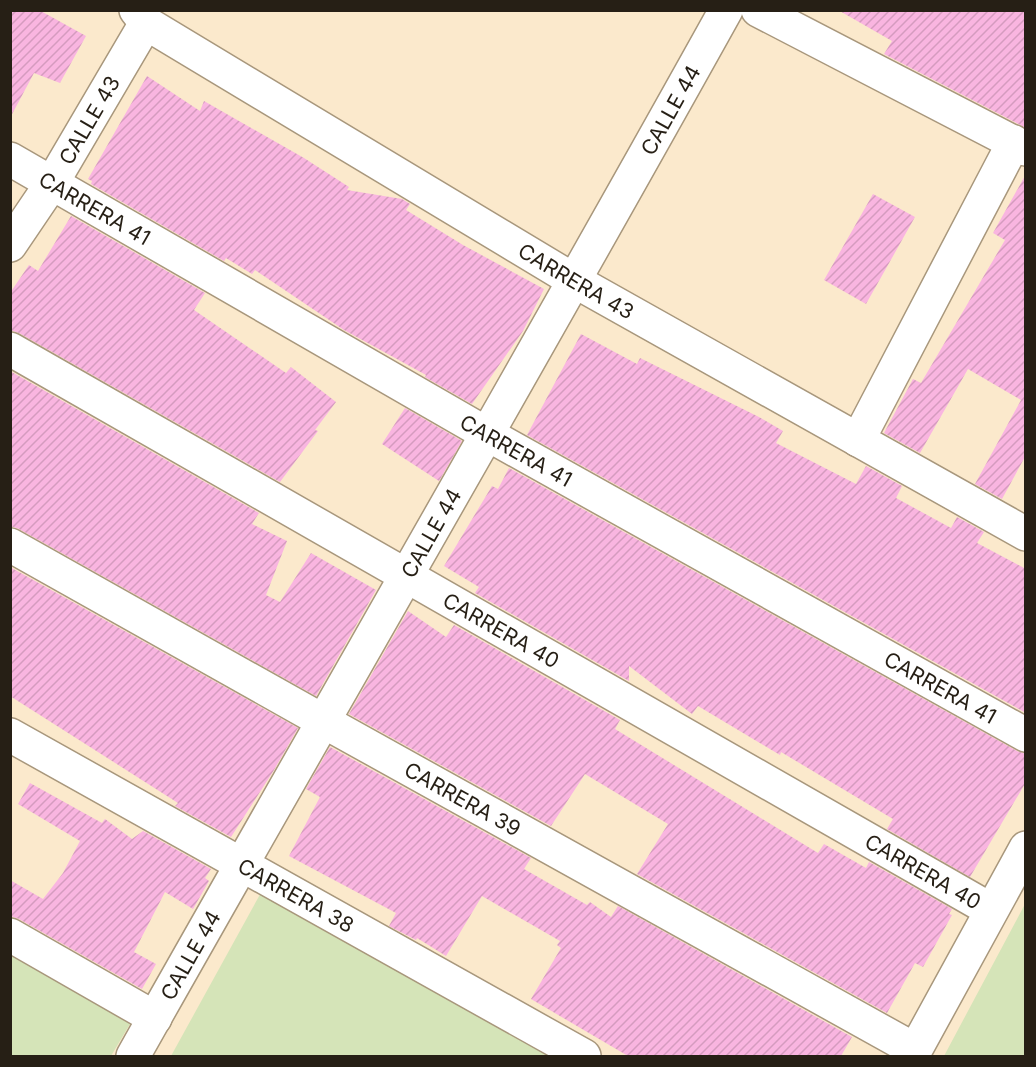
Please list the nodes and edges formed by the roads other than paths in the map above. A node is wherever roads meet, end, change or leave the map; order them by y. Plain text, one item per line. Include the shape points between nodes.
1 (726, 10) edge
2 (758, 10) edge
3 (141, 17) edge
4 (1020, 146) edge
5 (10, 159) edge
6 (52, 183) junction
7 (10, 245) edge
8 (575, 281) junction
9 (10, 349) edge
10 (487, 434) junction
11 (858, 440) junction
12 (1026, 534) edge
13 (10, 545) edge
14 (405, 576) junction
15 (323, 722) junction
16 (10, 735) edge
17 (1026, 735) edge
18 (1026, 848) edge
19 (242, 864) junction
20 (991, 910) junction
21 (10, 935) edge
22 (155, 1018) junction
23 (913, 1053) edge
24 (134, 1056) edge
25 (584, 1056) edge

1 - 8 street, CALLE 44
2 - 4 street
3 - 6 street, CALLE 43
3 - 8 street, CARRERA 43
4 - 11 street
5 - 6 street, CARRERA 41
6 - 7 street, CALLE 43
6 - 10 street, CARRERA 41
8 - 10 street, CALLE 44
8 - 11 street, CARRERA 43
9 - 14 street, CARRERA 40
10 - 14 street, CALLE 44
10 - 17 street, CARRERA 41
11 - 12 street, CARRERA 43
13 - 15 street, CARRERA 39
14 - 15 street, CALLE 44
14 - 20 street, CARRERA 40
15 - 19 street, CALLE 44
15 - 23 street, CARRERA 39
16 - 19 street, CARRERA 38
18 - 20 street
19 - 22 street, CALLE 44
19 - 25 street, CARRERA 38
20 - 23 street
21 - 22 street
22 - 24 street, CALLE 44

